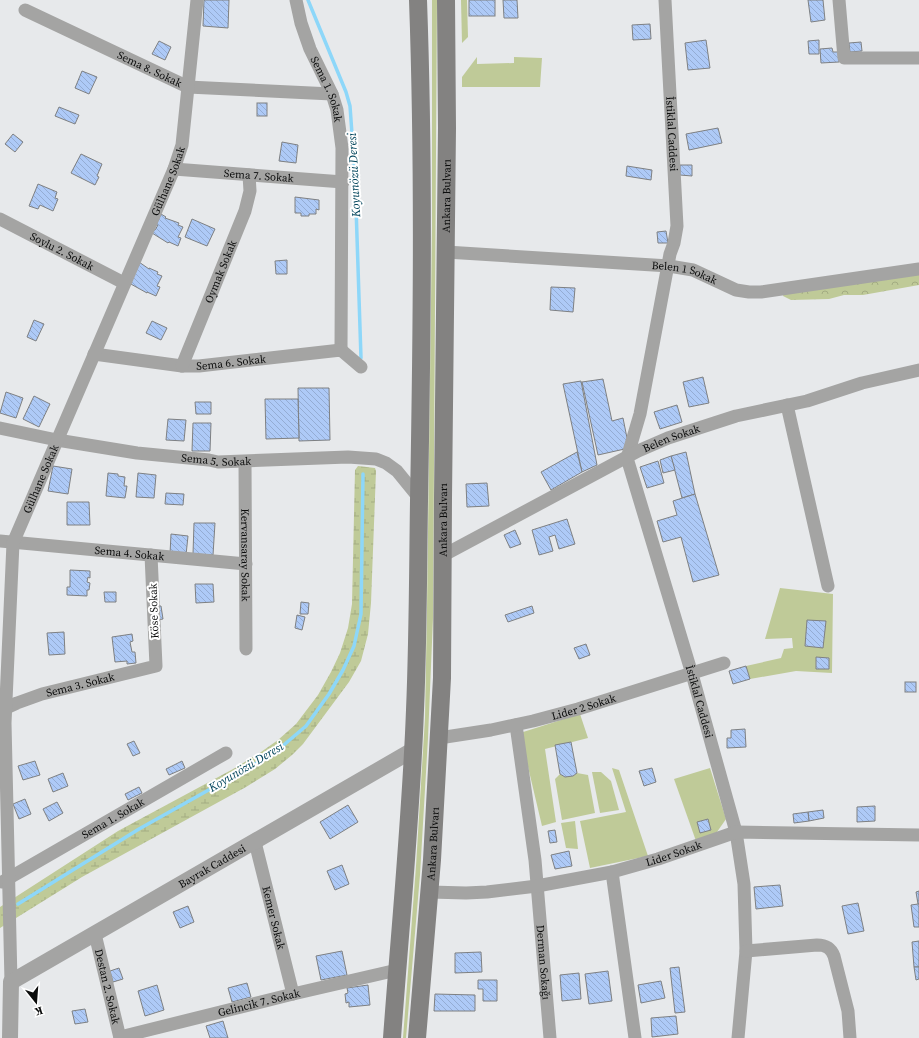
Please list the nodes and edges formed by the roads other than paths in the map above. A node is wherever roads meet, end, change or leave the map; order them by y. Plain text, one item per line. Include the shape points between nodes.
1 (196, 0) edge
2 (296, 0) edge
3 (418, 0) edge
4 (446, 0) edge
5 (665, 0) edge
6 (839, 0) edge
7 (25, 10) dead end
8 (919, 58) edge
9 (188, 88) junction
10 (332, 94) junction
11 (174, 169) junction
12 (249, 175) junction
13 (343, 182) junction
14 (0, 219) edge
15 (446, 252) junction
16 (668, 266) junction
17 (919, 269) edge
18 (124, 283) junction
19 (341, 350) junction
20 (94, 354) junction
21 (182, 366) junction
22 (361, 367) dead end
23 (919, 370) edge
24 (787, 405) junction
25 (0, 428) edge
26 (57, 440) junction
27 (626, 458) junction
28 (245, 462) junction
29 (419, 498) junction
30 (0, 541) edge
31 (13, 543) junction
32 (152, 556) junction
33 (442, 556) junction
34 (246, 564) junction
35 (828, 586) dead end
36 (246, 649) dead end
37 (724, 663) dead end
38 (156, 666) joint
39 (692, 674) junction
40 (6, 708) junction
41 (3, 723) edge
42 (516, 725) junction
43 (439, 738) junction
44 (413, 750) junction
45 (226, 753) dead end
46 (736, 832) junction
47 (919, 835) edge
48 (255, 842) junction
49 (612, 872) junction
50 (4, 880) edge
51 (537, 886) junction
52 (430, 892) junction
53 (95, 934) junction
54 (746, 951) junction
55 (397, 970) junction
56 (11, 982) junction
57 (293, 994) junction
58 (10, 1038) edge
59 (120, 1038) edge
60 (392, 1038) edge
61 (417, 1038) edge
62 (550, 1038) edge
63 (635, 1038) edge
64 (738, 1038) edge
65 (850, 1038) edge

1 - 9 street, Gülhane Sokak
2 - 10 street, Sema 1. Sokak via 310,49
3 - 29 main road via 422,253
4 - 15 main road, Ankara Bulvarı
5 - 16 street, İstiklal Caddesi via 677,211 677,226
6 - 8 street via 844,58
7 - 9 street, Sema 8. Sokak
9 - 10 street, Sema 8. Sokak
9 - 11 street, Gülhane Sokak via 182,145
10 - 13 street, Sema 1. Sokak via 337,110 342,148
11 - 12 street, Sema 7. Sokak
11 - 18 street, Gülhane Sokak
12 - 13 street, Sema 7. Sokak
12 - 21 street, Oymak Sokak via 250,190 245,211
13 - 19 street, Sema 1. Sokak
14 - 18 street, Soylu 2. Sokak
15 - 16 street, Belen 1 Sokak
15 - 33 main road, Ankara Bulvarı
16 - 17 street, Belen 1 Sokak via 693,270 736,290 755,292
16 - 27 street, İstiklal Caddesi via 640,414
18 - 20 street, Gülhane Sokak
19 - 21 street, Sema 6. Sokak
19 - 22 street
20 - 21 street, Sema 6. Sokak
20 - 26 street, Gülhane Sokak
23 - 24 street, Belen Sokak via 881,378 826,396
24 - 27 street, Belen Sokak via 736,416 691,430
24 - 35 street
25 - 26 street, Sema 5. Sokak
26 - 28 street, Sema 5. Sokak via 136,453 218,462
26 - 31 street, Gülhane Sokak
27 - 33 street, Belen Sokak
27 - 39 street, İstiklal Caddesi
28 - 29 street, Sema 5. Sokak via 348,457 376,459 397,471
28 - 34 street, Kervansaray Sokak
29 - 44 main road
30 - 31 street, Sema 4. Sokak
31 - 32 street, Sema 4. Sokak
31 - 40 street, Gülhane Sokak
32 - 34 street, Sema 4. Sokak
32 - 38 street, Köse Sokak
33 - 43 main road, Ankara Bulvarı via 442,678
34 - 36 street, Kervansaray Sokak
37 - 39 street, Lider 2 Sokak
38 - 40 street, Sema 3. Sokak via 42,694
39 - 42 street, Lider 2 Sokak
39 - 46 street, İstiklal Caddesi
40 - 41 street, Gülhane Sokak
41 - 50 street, Gülhane Sokak
42 - 43 street, Lider 2 Sokak
42 - 51 street, Derman Sokağı via 536,860
43 - 52 main road, Ankara Bulvarı
44 - 48 street, Bayrak Caddesi
44 - 55 main road
45 - 50 street, Sema 1. Sokak
46 - 47 street, Lider Sokak
46 - 49 street, Lider Sokak
46 - 54 street, İstiklal Caddesi via 744,884
48 - 53 street, Bayrak Caddesi
48 - 57 street, Kemer Sokak
49 - 51 street, Lider Sokak
49 - 63 street
50 - 56 street, Gülhane Sokak
51 - 52 street, Lider Sokak via 487,892
51 - 62 street, Derman Sokağı
52 - 61 main road, Ankara Bulvarı
53 - 56 street, Bayrak Caddesi
53 - 59 street, Destan 2. Sokak
54 - 64 street, İstiklal Caddesi
54 - 65 street via 817,945 830,949 848,1011
55 - 57 street, Gelincik 7. Sokak
55 - 60 main road
56 - 58 street
57 - 59 street, Gelincik 7. Sokak

